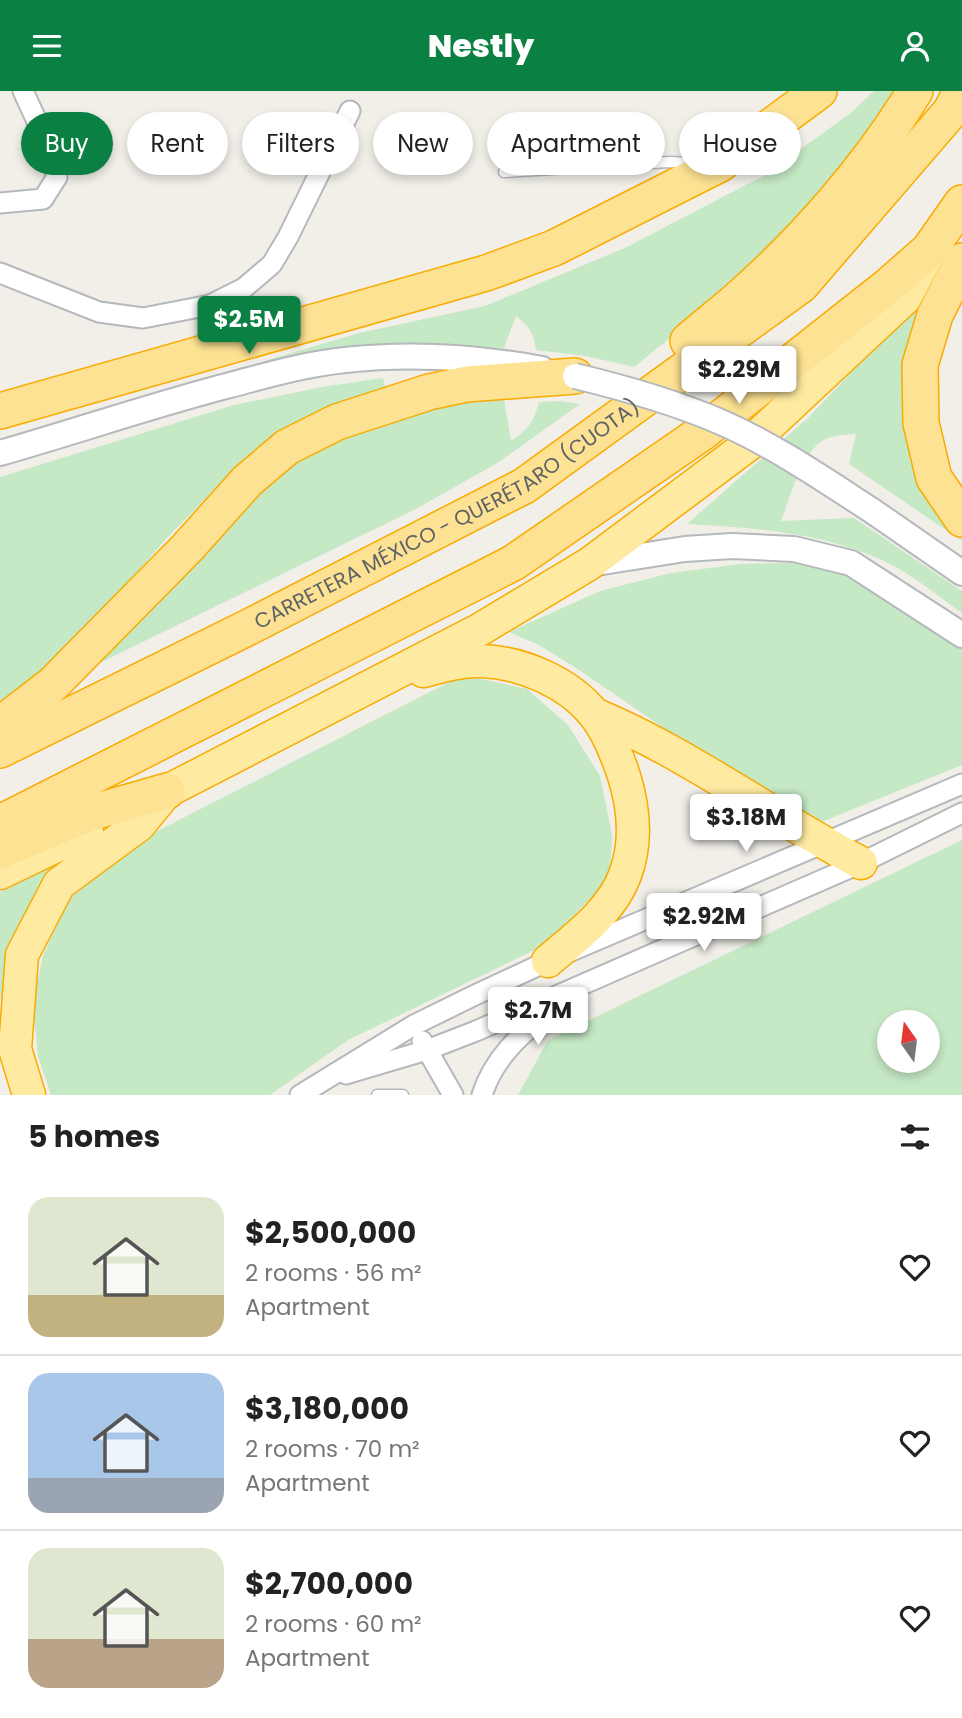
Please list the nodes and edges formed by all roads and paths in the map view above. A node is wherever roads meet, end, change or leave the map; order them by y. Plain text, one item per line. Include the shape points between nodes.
1 (23, 91) edge
2 (818, 91) edge
3 (915, 91) edge
4 (961, 91) edge
5 (350, 111) dead end
6 (790, 112) edge
7 (698, 175) edge
8 (0, 203) edge
9 (962, 203) edge
10 (929, 250) junction
11 (962, 261) edge
12 (0, 273) edge
13 (511, 373) junction
14 (575, 376) joint
15 (0, 411) edge
16 (0, 453) edge
17 (962, 519) edge
18 (589, 564) junction
19 (962, 573) edge
20 (962, 635) edge
21 (378, 683) junction
22 (113, 694) junction
23 (594, 714) junction
24 (0, 725) edge
25 (0, 750) edge
26 (962, 784) edge
27 (167, 791) junction
28 (962, 813) edge
29 (0, 823) edge
30 (822, 843) junction
31 (0, 851) edge
32 (861, 863) junction
33 (0, 873) edge
34 (548, 961) junction
35 (575, 988) junction
36 (414, 1025) junction
37 (428, 1050) junction
38 (318, 1082) junction
39 (29, 1095) edge
40 (300, 1095) edge
41 (377, 1095) edge
42 (403, 1095) edge
43 (453, 1095) edge
44 (482, 1095) edge

1 - 8 street via 57,177 43,199
2 - 6 highway
3 - 22 highway via 871,156 822,215 739,299 654,370 502,473 237,614
4 - 22 highway, CARRETERA MÉXICO - QUERÉTARO (CUOTA) via 951,111 801,285 524,486
5 - 12 street via 272,264 244,288 210,305 143,318 99,312
7 - 15 highway via 554,248 486,273
9 - 10 highway
10 - 18 highway via 905,298 748,445
10 - 29 highway via 703,432 513,563
11 - 17 highway via 935,315 920,365 921,423 934,478
13 - 14 highway
13 - 16 street via 457,357 373,357 312,365 180,398
13 - 24 highway via 429,392 337,422 287,447 247,481 53,684
14 - 19 street, bridge via 667,401 723,423 805,467
18 - 20 street via 684,549 794,549 851,563
18 - 21 highway
21 - 23 highway via 443,666 479,661 506,664 532,671 561,687
21 - 27 highway
22 - 25 highway, CARRETERA MÉXICO - QUERÉTARO (CUOTA)
23 - 30 highway via 646,736
23 - 34 highway via 628,788 632,851 610,903
26 - 30 street
27 - 31 highway via 90,813
27 - 33 highway
27 - 39 highway via 139,825 59,884 22,954 16,1049
28 - 32 street
30 - 32 highway
30 - 34 street
32 - 35 street
34 - 36 street
35 - 37 street
35 - 44 street via 502,1055 488,1075
36 - 37 street
36 - 38 street
37 - 38 street
37 - 43 street
38 - 40 street
41 - 42 lane

